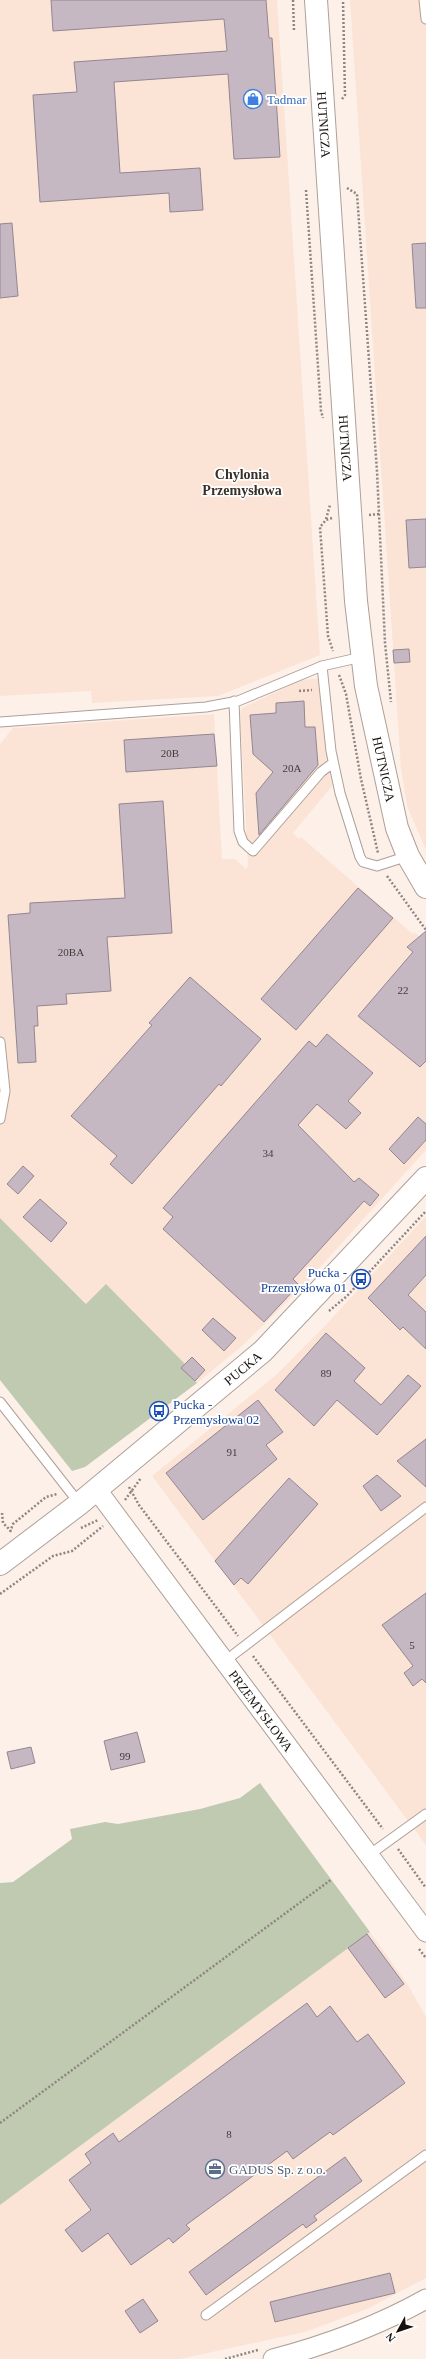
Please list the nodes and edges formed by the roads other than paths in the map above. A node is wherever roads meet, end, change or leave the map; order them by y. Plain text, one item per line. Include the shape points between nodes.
1 (316, 0) edge
2 (424, 0) edge
3 (426, 19) edge
4 (362, 657) junction
5 (322, 666) junction
6 (234, 701) junction
7 (0, 722) edge
8 (333, 763) junction
9 (408, 856) junction
10 (426, 887) edge
11 (0, 1042) edge
12 (0, 1119) edge
13 (426, 1178) edge
14 (0, 1402) edge
15 (97, 1490) junction
16 (73, 1496) junction
17 (426, 1507) edge
18 (0, 1564) edge
19 (225, 1661) junction
20 (426, 1814) edge
21 (369, 1855) junction
22 (426, 1932) edge
23 (426, 2155) edge
24 (426, 2298) edge
25 (206, 2315) dead end
26 (273, 2359) edge

1 - 4 main road, HUTNICZA via 356,601
2 - 3 lane
4 - 5 lane
4 - 9 main road, HUTNICZA via 397,828
5 - 6 lane
5 - 8 lane
6 - 7 lane via 206,707
6 - 8 lane via 239,831 243,842 252,851 321,772
8 - 9 lane via 363,862 377,866
9 - 10 main road, HUTNICZA
11 - 12 lane via 4,1091
13 - 15 main road, PUCKA via 263,1351
14 - 16 lane
15 - 16 main road, PUCKA
15 - 19 street, PRZEMYSŁOWA
16 - 18 main road, PUCKA
17 - 19 lane
19 - 21 street, PRZEMYSŁOWA
20 - 21 lane
21 - 22 street, PRZEMYSŁOWA
23 - 25 lane
24 - 26 street via 348,2336

